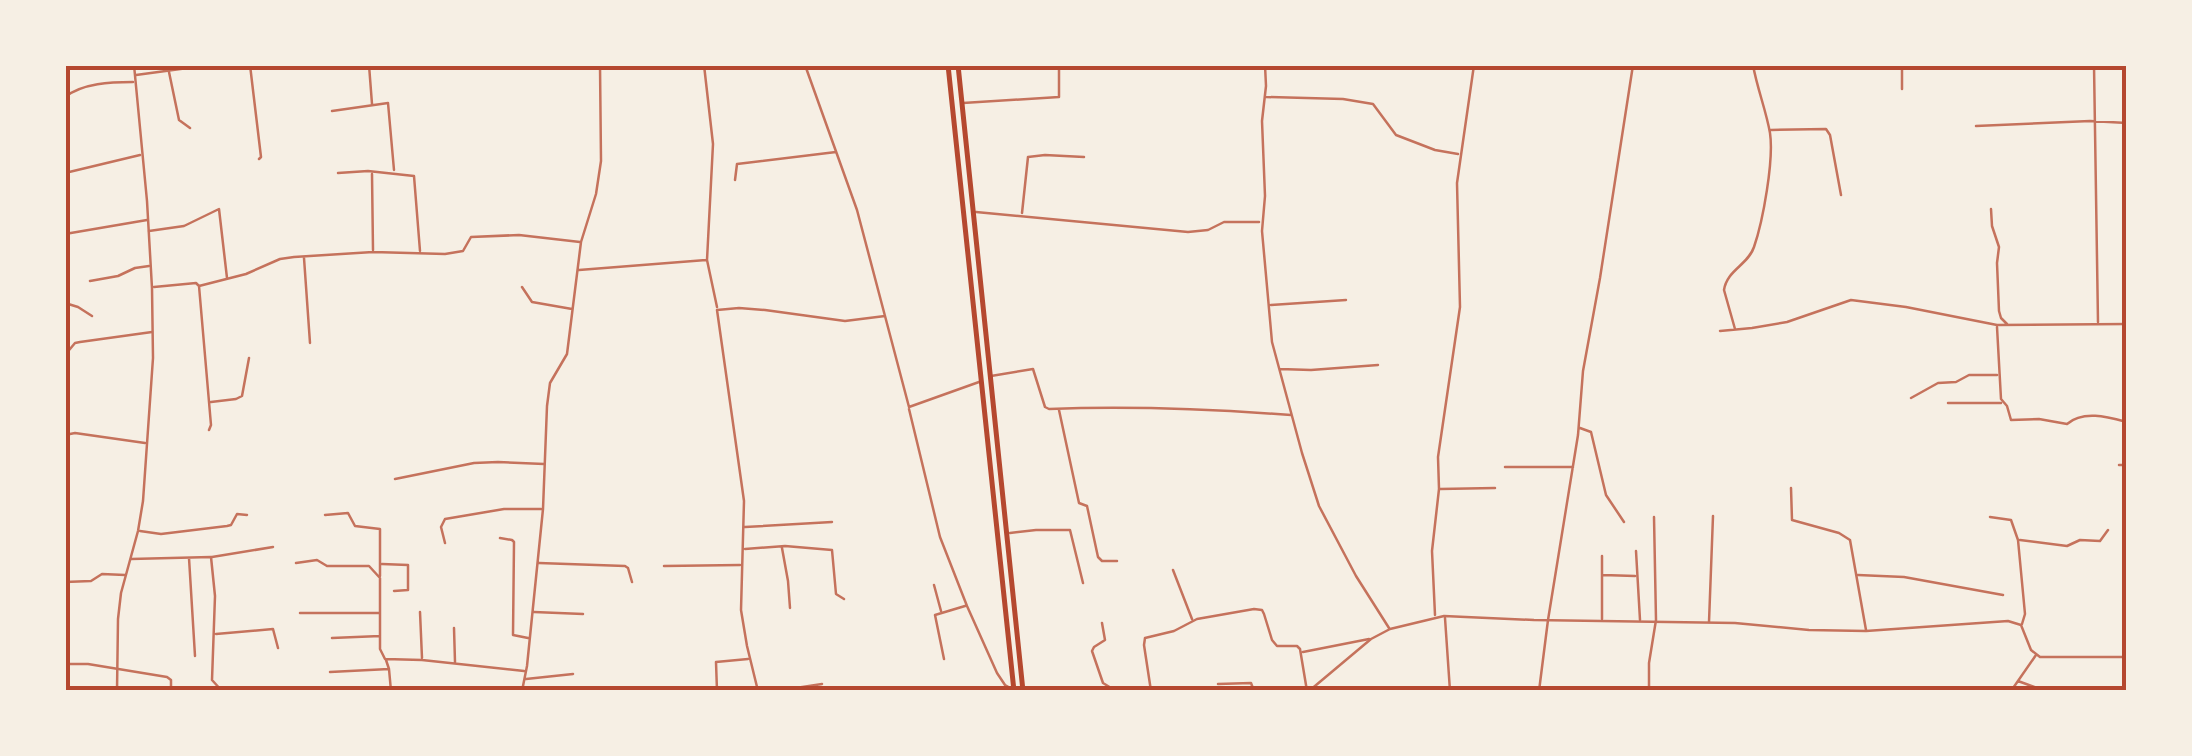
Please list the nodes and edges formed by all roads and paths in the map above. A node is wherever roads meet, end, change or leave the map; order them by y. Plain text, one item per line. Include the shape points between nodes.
1 (134, 65) edge
2 (210, 65) edge
3 (250, 65) edge
4 (316, 65) edge
5 (358, 65) edge
6 (369, 65) edge
7 (600, 65) edge
8 (704, 65) edge
9 (805, 65) edge
10 (1059, 65) edge
11 (1265, 65) edge
12 (1474, 65) edge
13 (1633, 65) edge
14 (1753, 65) edge
15 (1902, 65) edge
16 (2094, 65) edge
17 (199, 66) edge
18 (948, 68) edge
19 (958, 68) edge
20 (169, 70) junction
21 (134, 75) junction
22 (135, 82) junction
23 (1902, 89) dead end
24 (65, 97) edge
25 (1264, 97) junction
26 (962, 103) junction
27 (372, 105) junction
28 (332, 111) dead end
29 (2095, 122) junction
30 (2127, 123) edge
31 (1976, 126) dead end
32 (190, 128) dead end
33 (1769, 130) junction
34 (838, 152) junction
35 (142, 154) junction
36 (1461, 154) junction
37 (1084, 156) dead end
38 (259, 159) dead end
39 (372, 172) junction
40 (394, 172) junction
41 (65, 173) edge
42 (338, 173) dead end
43 (735, 180) dead end
44 (1841, 195) dead end
45 (1991, 209) dead end
46 (974, 212) junction
47 (1022, 216) junction
48 (148, 220) junction
49 (1262, 222) junction
50 (149, 231) junction
51 (65, 234) edge
52 (581, 242) junction
53 (373, 252) junction
54 (420, 253) junction
55 (304, 256) junction
56 (707, 260) junction
57 (151, 266) junction
58 (578, 270) junction
59 (227, 279) junction
60 (90, 281) dead end
61 (199, 286) junction
62 (522, 287) dead end
63 (152, 288) junction
64 (1346, 300) dead end
65 (65, 303) edge
66 (1269, 306) junction
67 (574, 309) junction
68 (717, 310) junction
69 (92, 316) dead end
70 (885, 316) junction
71 (2098, 323) junction
72 (2127, 324) edge
73 (1997, 325) junction
74 (2008, 325) junction
75 (1736, 330) junction
76 (1720, 331) dead end
77 (154, 332) junction
78 (310, 343) dead end
79 (65, 356) edge
80 (249, 358) dead end
81 (1378, 365) dead end
82 (1280, 369) junction
83 (1999, 375) junction
84 (990, 376) junction
85 (981, 382) junction
86 (1912, 398) dead end
87 (210, 402) junction
88 (1948, 403) dead end
89 (2006, 404) junction
90 (909, 408) junction
91 (1058, 409) junction
92 (1292, 415) junction
93 (2127, 422) edge
94 (1579, 428) junction
95 (209, 430) dead end
96 (65, 434) edge
97 (146, 443) junction
98 (545, 464) junction
99 (2119, 465) dead end
100 (2127, 465) edge
101 (1505, 467) dead end
102 (1572, 468) junction
103 (395, 479) dead end
104 (1495, 488) dead end
105 (1791, 488) dead end
106 (1439, 489) junction
107 (543, 509) junction
108 (325, 514) dead end
109 (247, 515) dead end
110 (1713, 516) dead end
111 (1990, 517) dead end
112 (1654, 518) dead end
113 (832, 522) dead end
114 (1624, 522) dead end
115 (744, 527) junction
116 (2108, 530) dead end
117 (138, 531) junction
118 (1008, 534) junction
119 (500, 538) dead end
120 (2018, 540) junction
121 (445, 543) dead end
122 (782, 546) junction
123 (274, 547) dead end
124 (743, 550) junction
125 (1636, 551) dead end
126 (1602, 556) dead end
127 (210, 557) junction
128 (189, 558) junction
129 (130, 559) junction
130 (1117, 561) dead end
131 (296, 563) dead end
132 (538, 563) junction
133 (380, 564) junction
134 (742, 565) junction
135 (664, 566) dead end
136 (1172, 570) dead end
137 (1602, 574) junction
138 (125, 575) junction
139 (1856, 575) junction
140 (1638, 576) junction
141 (380, 578) junction
142 (65, 582) edge
143 (632, 582) dead end
144 (1082, 583) dead end
145 (934, 585) dead end
146 (394, 591) dead end
147 (2003, 596) dead end
148 (844, 599) dead end
149 (967, 606) junction
150 (790, 608) dead end
151 (380, 612) junction
152 (420, 612) dead end
153 (533, 612) junction
154 (300, 613) dead end
155 (942, 613) junction
156 (1015, 613) junction
157 (583, 614) dead end
158 (1006, 614) junction
159 (1444, 616) junction
160 (1436, 617) junction
161 (1193, 620) junction
162 (1548, 620) junction
163 (1602, 620) junction
164 (1640, 620) junction
165 (1656, 620) junction
166 (1709, 622) junction
167 (1102, 623) dead end
168 (2022, 625) junction
169 (454, 628) dead end
170 (1390, 629) junction
171 (1866, 631) junction
172 (214, 634) junction
173 (380, 636) junction
174 (332, 638) dead end
175 (530, 638) junction
176 (1370, 639) junction
177 (278, 648) dead end
178 (1302, 652) junction
179 (2036, 655) junction
180 (195, 656) dead end
181 (2127, 656) edge
182 (944, 658) dead end
183 (386, 659) junction
184 (750, 659) junction
185 (422, 660) junction
186 (65, 664) edge
187 (455, 664) junction
188 (118, 669) junction
189 (389, 669) junction
190 (330, 672) dead end
191 (526, 672) junction
192 (573, 674) dead end
193 (525, 679) junction
194 (2016, 680) junction
195 (822, 684) dead end
196 (1218, 684) dead end
197 (171, 687) dead end
198 (1014, 690) edge
199 (117, 691) edge
200 (222, 691) edge
201 (391, 691) edge
202 (522, 691) edge
203 (718, 691) edge
204 (758, 691) edge
205 (776, 691) edge
206 (1023, 691) edge
207 (1116, 691) edge
208 (1151, 691) edge
209 (1254, 691) edge
210 (1308, 691) edge
211 (1450, 691) edge
212 (1539, 691) edge
213 (1649, 691) edge
214 (2011, 691) edge
215 (2056, 691) edge

1 - 21 street
2 - 17 street
3 - 38 street
4 - 5 street
6 - 27 street
7 - 52 street via 601,161
8 - 56 street via 713,144
9 - 34 street
10 - 26 street via 1058,98
11 - 25 street
12 - 36 street
13 - 94 street
14 - 33 street
15 - 23 street
16 - 29 street
17 - 20 street
18 - 19 highway
18 - 85 highway
19 - 26 highway
20 - 21 street
20 - 32 street via 179,120
21 - 22 street
22 - 24 street via 89,86
22 - 35 street
25 - 36 street via 1373,104 1396,135
25 - 49 street
26 - 46 highway
27 - 28 street
27 - 40 street via 389,105
29 - 30 street
29 - 31 street
29 - 71 street
33 - 44 street via 1826,129
33 - 75 street via 1755,245 1725,284
34 - 43 street via 738,164
34 - 70 street
35 - 41 street
35 - 48 street
36 - 106 street via 1460,307
37 - 47 street via 1028,157
39 - 40 street
39 - 42 street
39 - 53 street
40 - 54 street via 415,176
45 - 74 street via 1999,247 1999,314
46 - 47 street
46 - 84 highway
47 - 49 street via 1188,232 1224,222
48 - 50 street
48 - 51 street
49 - 66 street
50 - 57 street
50 - 59 street via 184,226 219,209
52 - 54 street via 471,237 462,250
52 - 58 street
53 - 54 street
53 - 55 street
55 - 59 street
55 - 78 street
56 - 58 street
56 - 68 street
57 - 60 street
57 - 63 street
58 - 67 street
59 - 61 street
61 - 63 street
61 - 87 street
62 - 67 street via 532,302
63 - 77 street
64 - 66 street
65 - 69 street
66 - 82 street
67 - 98 street via 567,354 550,383
68 - 70 street via 845,321
68 - 115 street
70 - 90 street
71 - 72 street
71 - 74 street
73 - 74 street
73 - 75 street via 1851,300 1787,322
73 - 83 street
75 - 76 street
77 - 79 street via 80,342
77 - 97 street
80 - 87 street via 242,396
81 - 82 street
82 - 92 street
83 - 86 street via 1943,381
83 - 89 street
84 - 91 street via 1033,370 1045,407
84 - 118 highway
85 - 90 street
85 - 158 highway
87 - 95 street
88 - 89 street
89 - 93 street via 2012,420 2067,424 2077,416 2106,416
90 - 149 street via 940,537
91 - 92 street
91 - 130 street via 1098,556
92 - 170 street via 1326,522
94 - 102 street
94 - 114 street via 1591,432 1606,495
96 - 97 street
97 - 117 street
98 - 103 street via 474,463
98 - 107 street
99 - 100 street
101 - 102 street
102 - 162 street
104 - 106 street
105 - 139 street via 1792,520 1846,536
106 - 160 street via 1432,550
107 - 121 street via 444,518
107 - 132 street
108 - 133 street via 348,513 355,526 380,529
109 - 117 street via 237,514 228,526
110 - 166 street
111 - 120 street via 2011,520
112 - 165 street
113 - 115 street
115 - 124 street
116 - 120 street via 2100,541 2067,546
117 - 129 street
118 - 144 street via 1070,530
118 - 156 highway
119 - 175 street via 514,542 512,635
120 - 168 street
122 - 124 street
122 - 148 street via 832,550 836,594
122 - 150 street
123 - 127 street
124 - 134 street
125 - 140 street
126 - 137 street
127 - 128 street
127 - 172 street
128 - 129 street
128 - 180 street
129 - 138 street
131 - 141 street via 369,566
132 - 143 street via 625,566
132 - 153 street
133 - 141 street
133 - 146 street via 408,565 408,590
134 - 135 street
134 - 184 street
136 - 161 street
137 - 140 street
137 - 163 street
138 - 142 street
138 - 188 street
139 - 147 street
139 - 171 street
140 - 164 street
141 - 151 street
145 - 155 street
149 - 155 street
149 - 198 street via 997,673
151 - 154 street
151 - 173 street
152 - 185 street
153 - 157 street
153 - 175 street
155 - 182 street via 934,618
156 - 158 highway
156 - 206 highway
158 - 198 highway
159 - 160 street
159 - 162 street
159 - 211 street
160 - 170 street
161 - 178 street via 1259,609 1274,644
161 - 208 street via 1146,638
162 - 163 street
162 - 212 street
163 - 164 street
164 - 165 street
165 - 166 street
165 - 213 street
166 - 171 street
167 - 207 street via 1105,640 1092,651 1103,684
168 - 171 street via 1998,620
168 - 179 street
169 - 187 street
170 - 176 street
172 - 177 street via 273,629
172 - 200 street via 212,681
173 - 174 street
173 - 183 street
175 - 191 street
176 - 178 street
176 - 210 street
178 - 210 street
179 - 181 street
179 - 194 street
183 - 185 street
183 - 189 street
184 - 203 street via 717,661
184 - 204 street
185 - 187 street
186 - 188 street
187 - 191 street
188 - 197 street via 167,676
188 - 199 street
189 - 190 street
189 - 201 street
191 - 193 street
192 - 193 street
193 - 202 street
194 - 214 street
194 - 215 street
195 - 205 street
196 - 209 street via 1252,683

